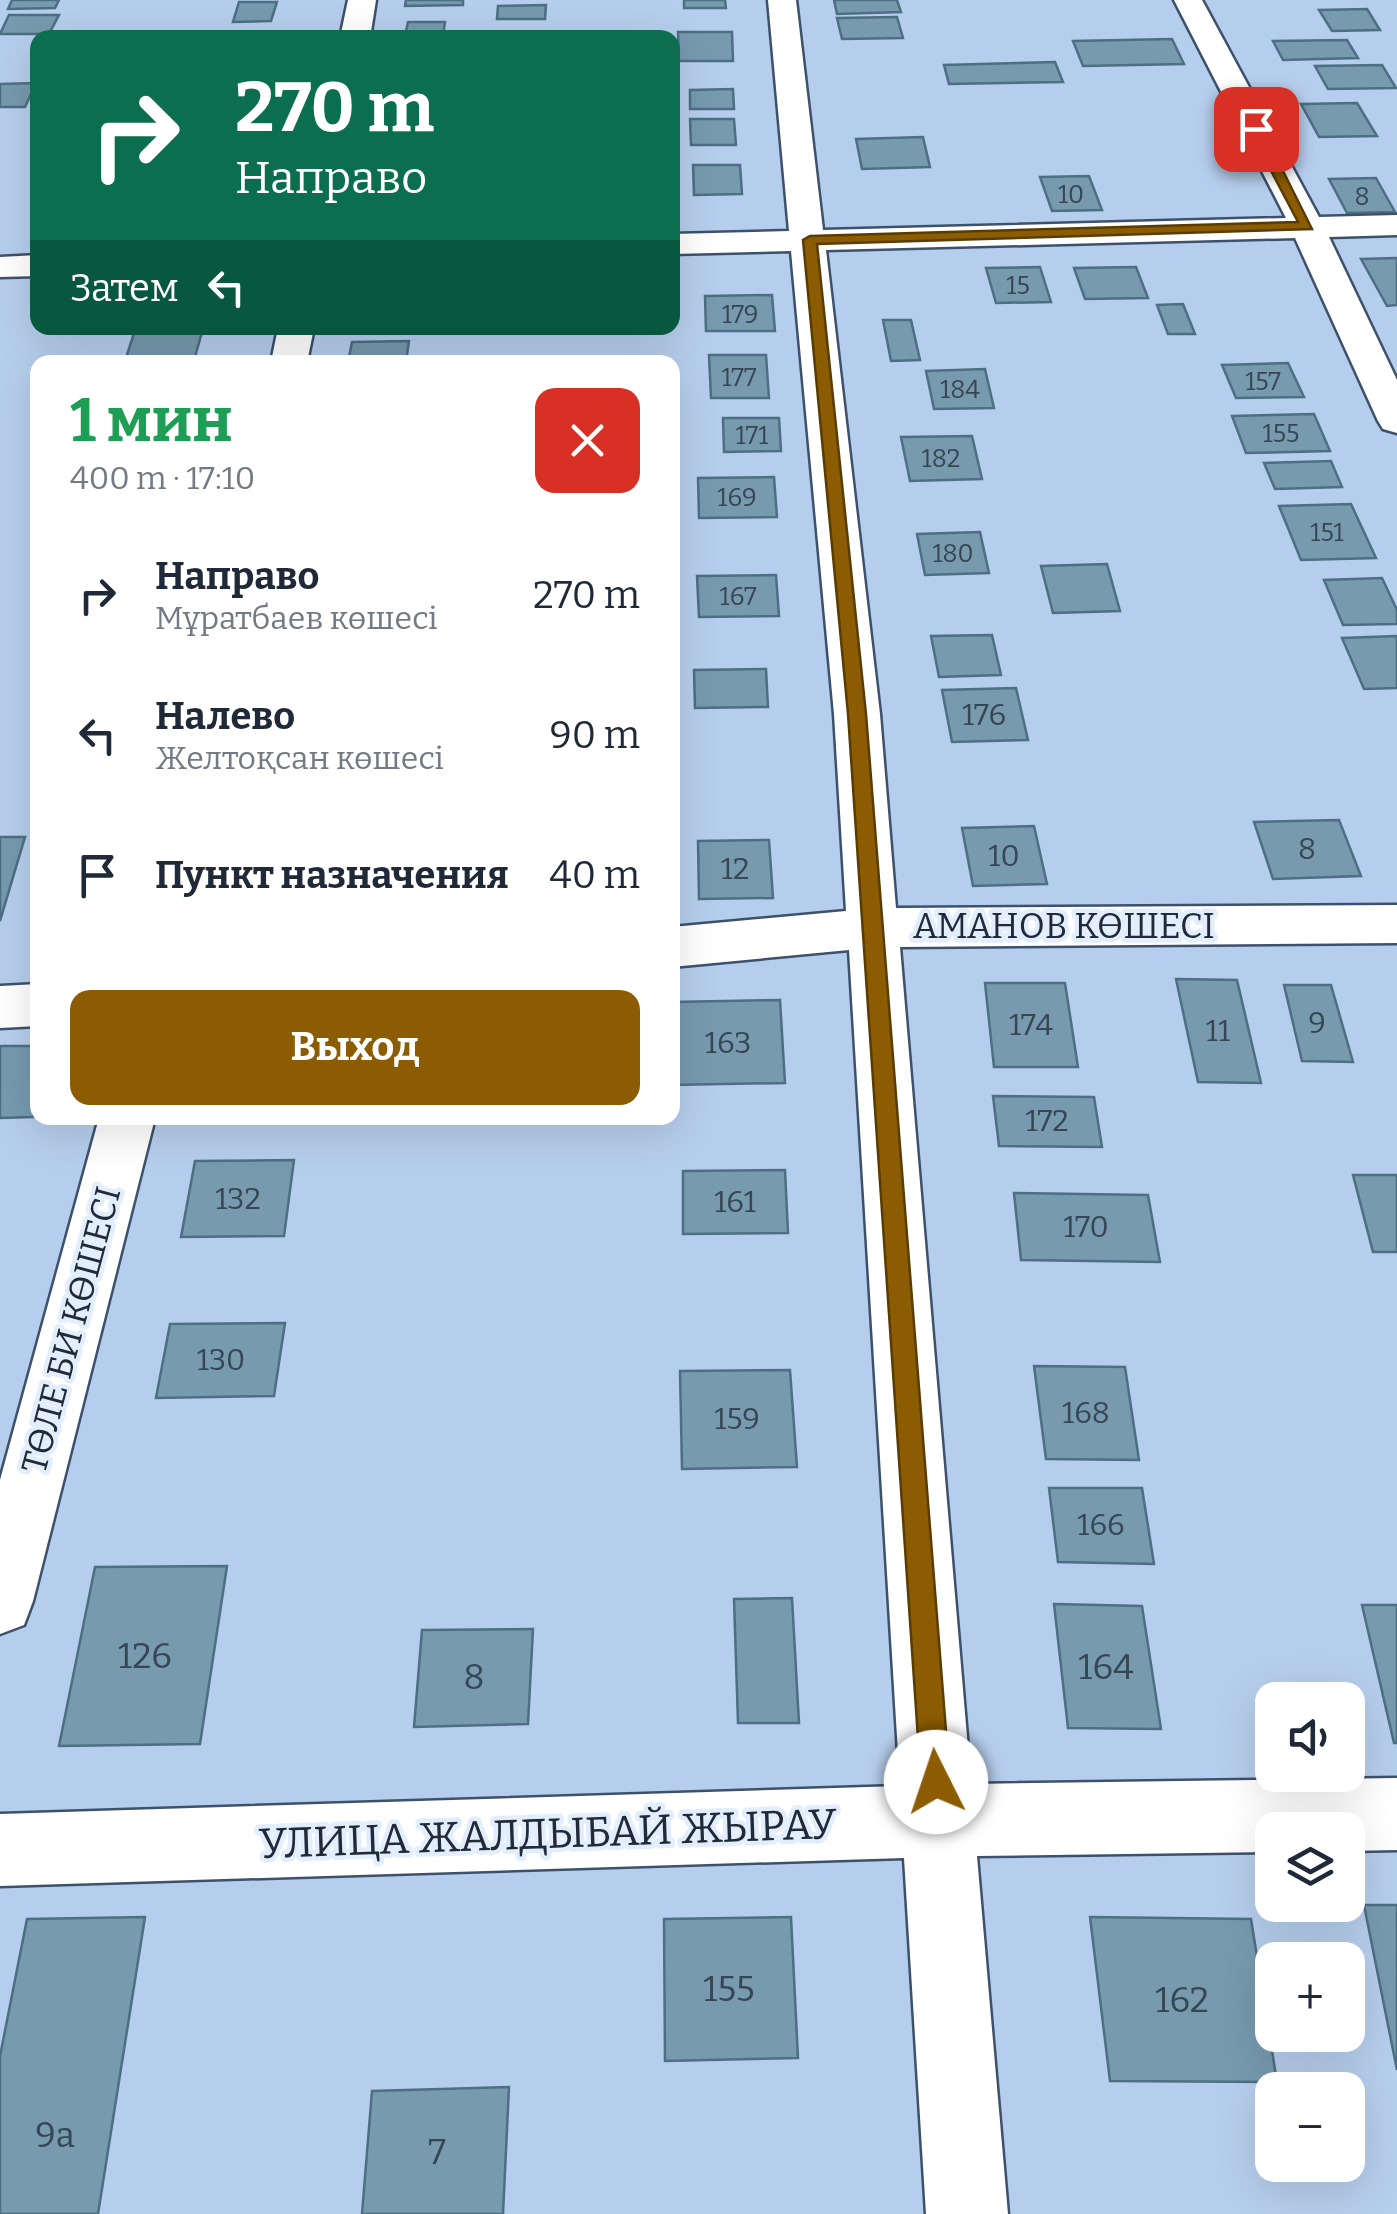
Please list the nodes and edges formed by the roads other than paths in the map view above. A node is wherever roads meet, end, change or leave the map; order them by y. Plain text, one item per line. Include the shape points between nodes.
1 (362, 0) edge
2 (782, 0) edge
3 (1188, 0) edge
4 (356, 30) edge
5 (1397, 225) edge
6 (1307, 226) junction
7 (810, 240) junction
8 (680, 244) edge
9 (30, 265) edge
10 (0, 267) edge
11 (1397, 421) edge
12 (1397, 924) edge
13 (872, 928) junction
14 (680, 947) edge
15 (30, 1005) edge
16 (0, 1006) edge
17 (126, 1125) edge
18 (0, 1601) edge
19 (1397, 1814) edge
20 (938, 1821) junction
21 (0, 1850) edge
22 (967, 2214) edge

1 - 4 street
2 - 7 street
3 - 6 street
5 - 6 street
6 - 7 street
6 - 11 street
7 - 8 street
7 - 13 street
9 - 10 street
12 - 13 street, АМАНОВ КӨШЕСІ
13 - 14 street, АМАНОВ КӨШЕСІ
13 - 20 street
15 - 16 street
17 - 18 street, ТӨЛЕ БИ КӨШЕСІ
19 - 20 street, УЛИЦА ЖАЛДЫБАЙ ЖЫРАУ
20 - 21 street, УЛИЦА ЖАЛДЫБАЙ ЖЫРАУ
20 - 22 street

